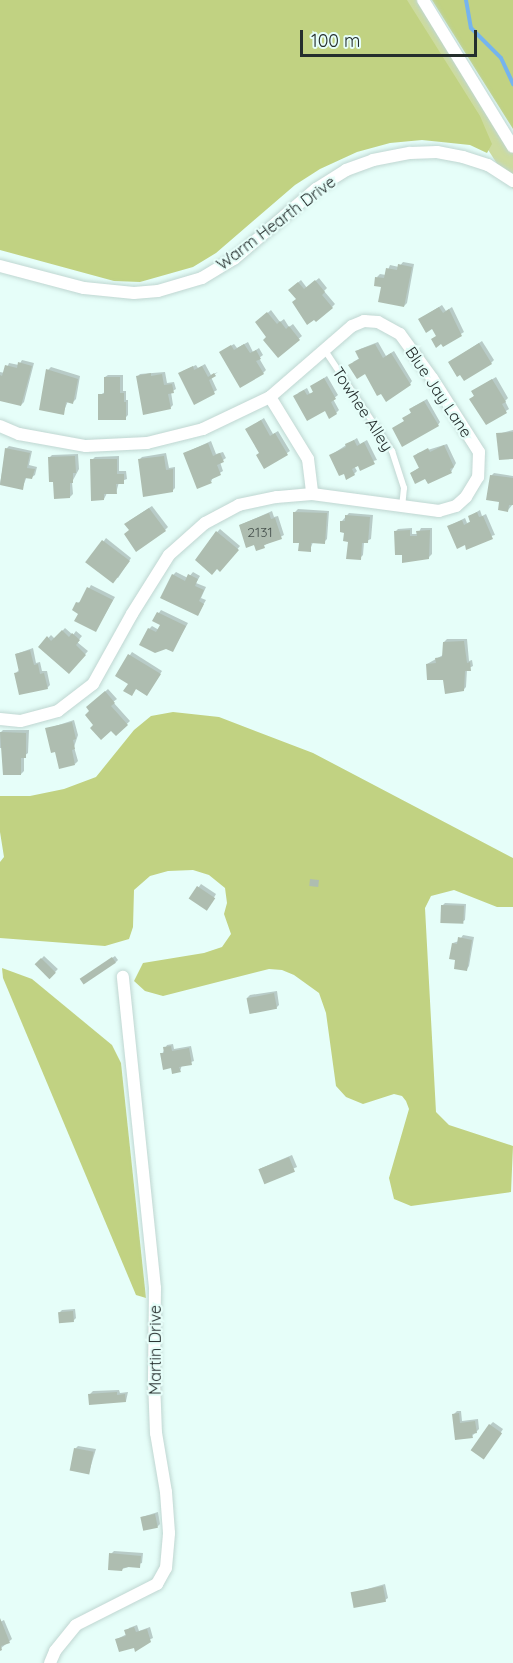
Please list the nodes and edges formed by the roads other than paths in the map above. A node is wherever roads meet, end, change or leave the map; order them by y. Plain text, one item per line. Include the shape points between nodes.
1 (423, 0) edge
2 (513, 147) edge
3 (513, 181) edge
4 (0, 266) edge
5 (324, 349) junction
6 (270, 397) junction
7 (0, 426) edge
8 (312, 494) junction
9 (402, 507) junction
10 (0, 719) edge
11 (123, 977) dead end
12 (50, 1663) edge

1 - 2 street
3 - 4 street, Warm Hearth Drive via 488,165 437,152 373,160 346,170 316,189 234,259 202,278 158,291 92,289
5 - 6 street, Blue Jay Lane
5 - 9 lane, Towhee Alley via 392,451 404,488
5 - 9 street, Blue Jay Lane via 364,321 378,322 400,334 479,452 478,477 456,506 439,511
6 - 7 street, Blue Jay Lane via 203,429 147,443 86,446 19,434
6 - 8 street via 308,459
8 - 9 street, Blue Jay Lane
8 - 10 street, Blue Jay Lane via 239,505 205,523 170,555 93,684 58,711 20,721
11 - 12 street, Martin Drive via 155,1288 156,1434 166,1492 166,1568 157,1584 76,1625

